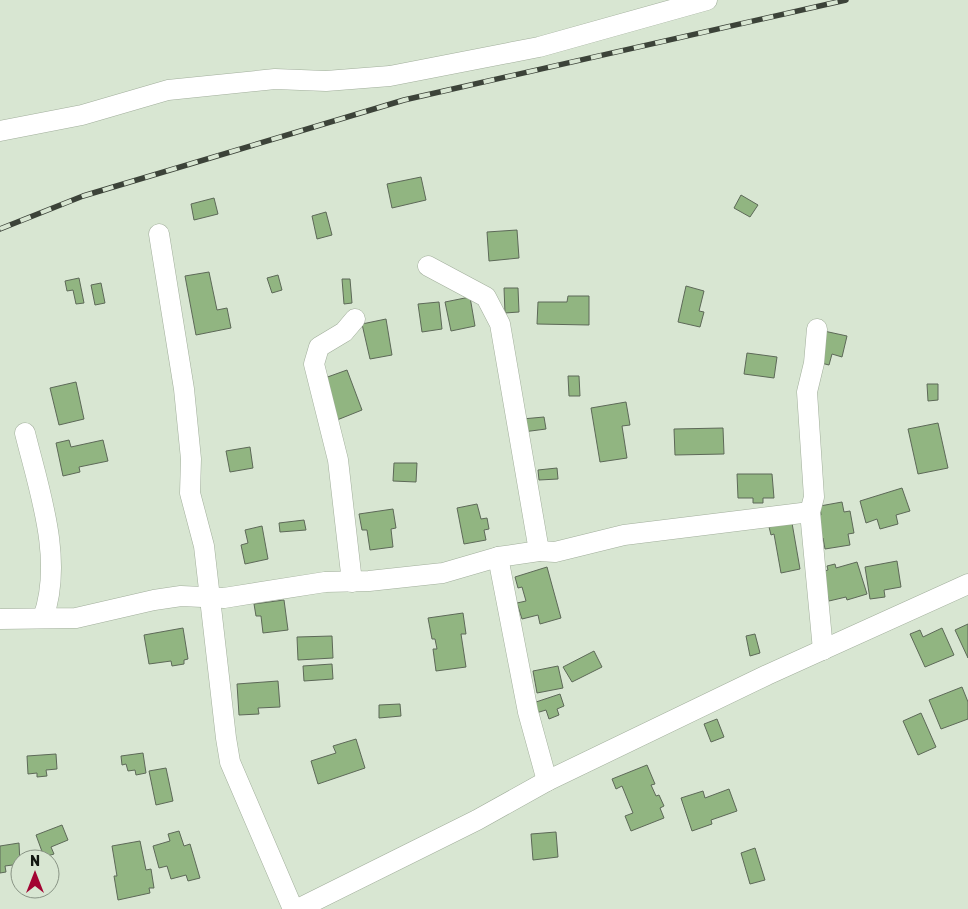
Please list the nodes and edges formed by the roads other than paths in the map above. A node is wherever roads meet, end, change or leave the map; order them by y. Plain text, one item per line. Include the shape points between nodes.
1 (707, 0) edge
2 (0, 131) edge
3 (159, 234) dead end
4 (428, 266) dead end
5 (355, 319) dead end
6 (817, 329) dead end
7 (25, 433) dead end
8 (810, 512) junction
9 (539, 551) junction
10 (498, 557) junction
11 (352, 582) junction
12 (968, 584) edge
13 (208, 597) junction
14 (43, 618) junction
15 (0, 619) edge
16 (823, 650) junction
17 (547, 781) junction
18 (293, 909) edge
19 (298, 909) edge

1 - 2 street via 539,47 390,76 326,81 275,79 168,90 82,116
3 - 13 street via 184,389 192,459 190,493 204,546
4 - 9 street via 486,297 500,324
5 - 11 street via 344,332 319,347 314,364 338,460
6 - 8 street via 808,392 814,496
7 - 14 street via 50,547 49,596
8 - 9 street via 624,535 555,552
8 - 16 street
9 - 10 street
10 - 11 street via 443,573
10 - 17 street via 528,712
11 - 13 street via 325,582 224,598
12 - 16 street
13 - 14 street via 182,596 76,618
13 - 18 street via 230,762
14 - 15 street
16 - 17 street
17 - 19 street

